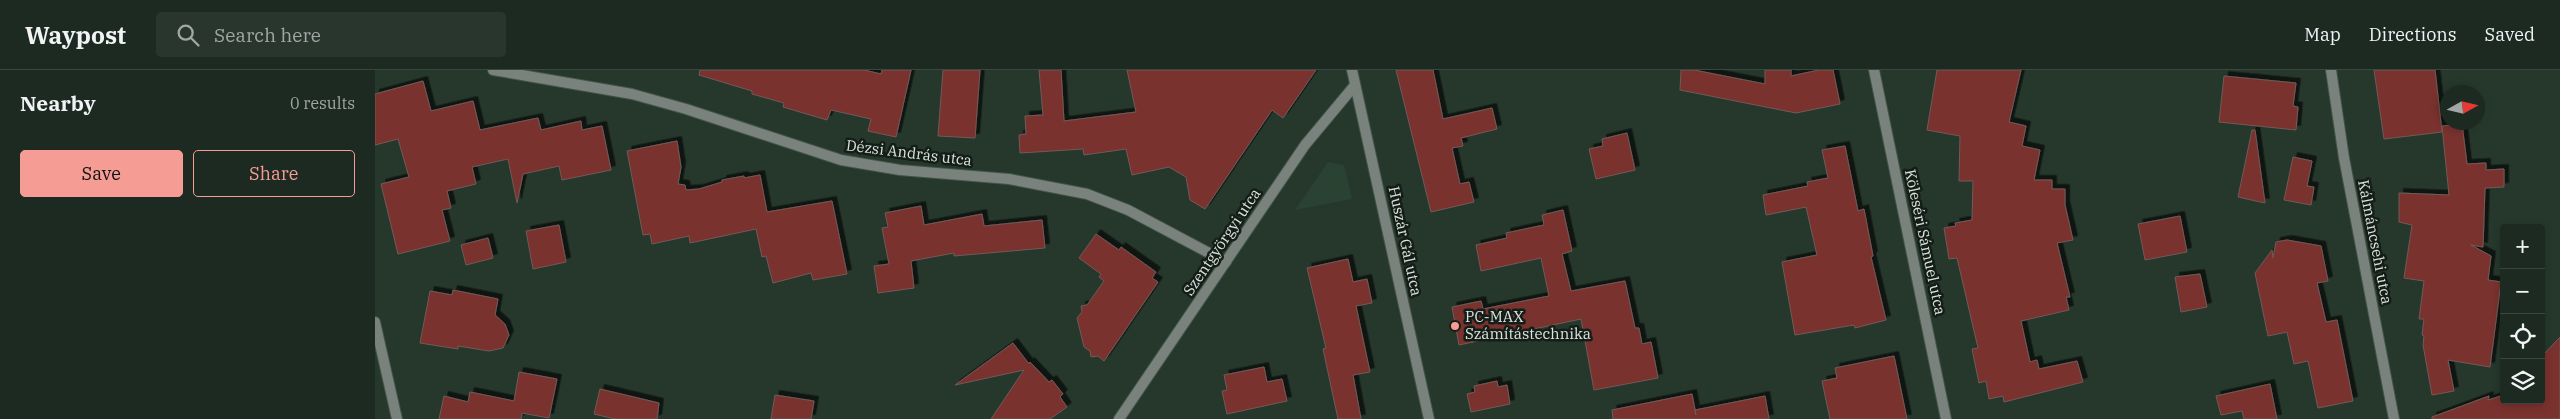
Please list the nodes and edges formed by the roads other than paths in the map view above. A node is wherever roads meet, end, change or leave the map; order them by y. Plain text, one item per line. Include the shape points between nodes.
1 (493, 70) edge
2 (1352, 70) edge
3 (1874, 70) edge
4 (2331, 70) edge
5 (1355, 85) junction
6 (1225, 262) junction
7 (375, 322) edge
8 (397, 419) edge
9 (1119, 419) edge
10 (1429, 419) edge
11 (1946, 419) edge
12 (2394, 419) edge

1 - 6 street, Dézsi András utca via 632,94 841,160 900,170 1009,178 1087,194 1128,210
2 - 5 street, Huszár Gál utca
3 - 11 street, Köleséri Sámuel utca
4 - 12 street, Kálmáncsehi utca via 2344,158
5 - 6 street, Szentgyörgyi utca via 1305,145
5 - 10 street, Huszár Gál utca
6 - 9 street, Szentgyörgyi utca
7 - 8 street

